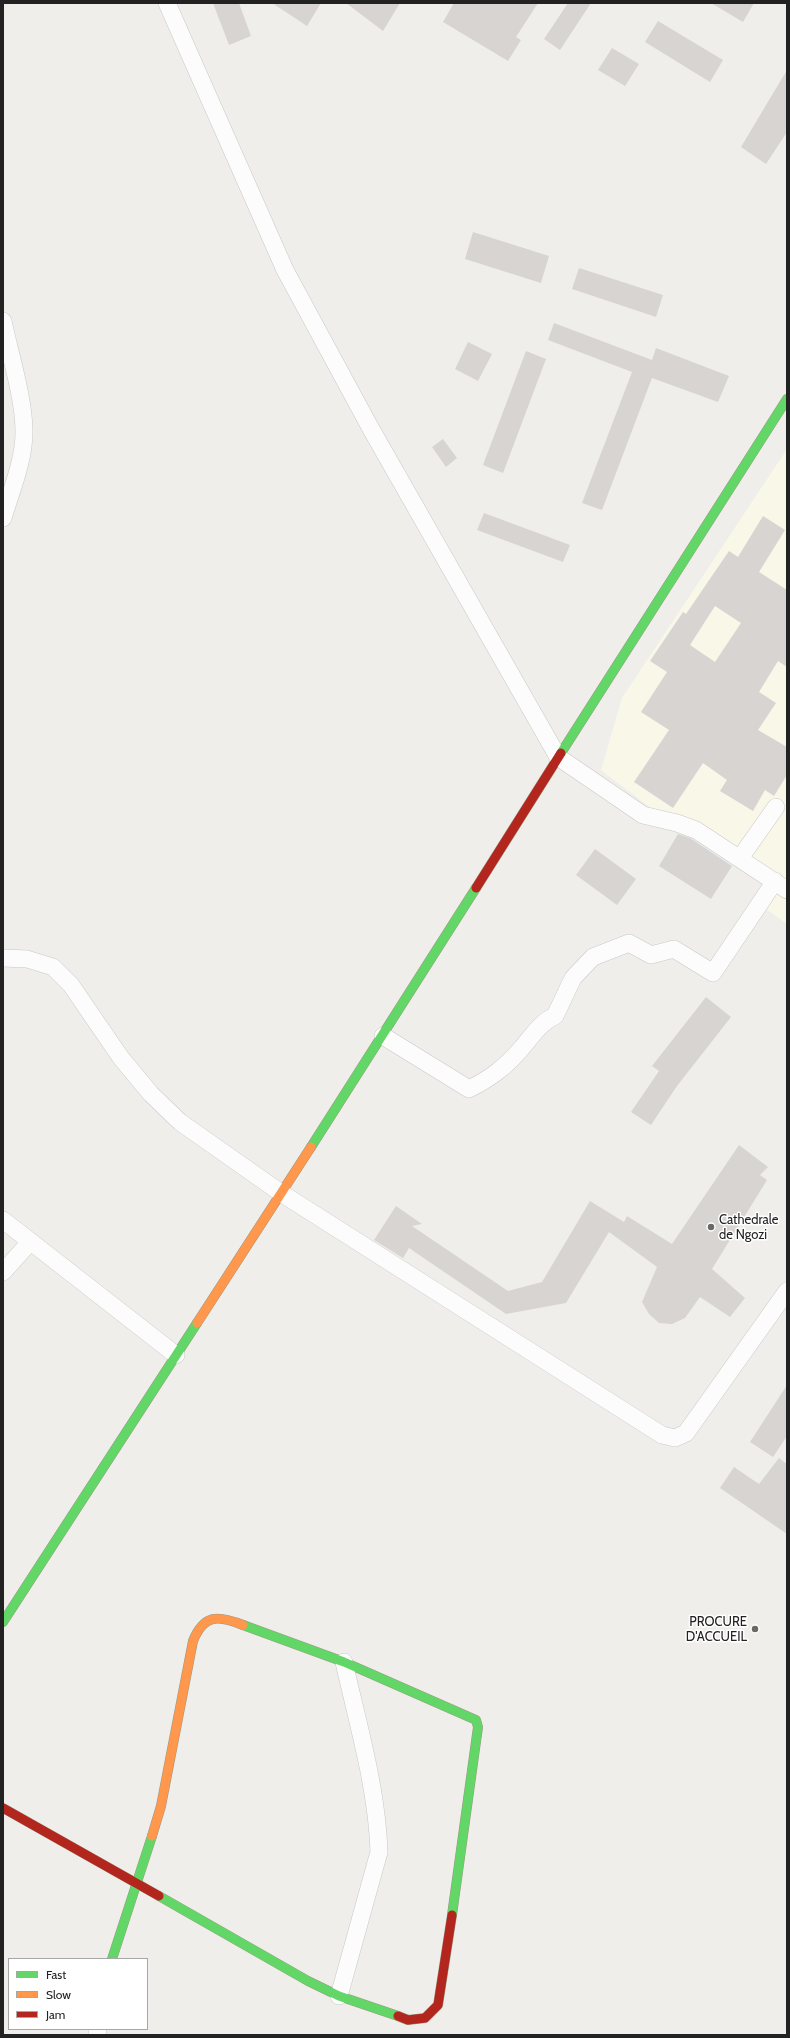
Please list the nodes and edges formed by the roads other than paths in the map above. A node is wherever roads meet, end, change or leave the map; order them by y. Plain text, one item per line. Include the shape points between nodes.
1 (167, 3) edge
2 (3, 321) edge
3 (787, 399) edge
4 (3, 518) edge
5 (558, 757) junction
6 (776, 807) dead end
7 (740, 858) junction
8 (781, 886) edge
9 (3, 958) edge
10 (383, 1036) junction
11 (282, 1193) junction
12 (3, 1220) edge
13 (30, 1242) junction
14 (3, 1272) edge
15 (787, 1291) edge
16 (176, 1356) junction
17 (3, 1622) edge
18 (344, 1662) junction
19 (3, 1808) edge
20 (136, 1883) junction
21 (112, 1958) edge
22 (339, 1996) junction

1 - 5 street via 286,270 371,429
2 - 4 street via 24,432 22,457
3 - 5 street
5 - 7 street via 643,815 696,830
5 - 10 street
6 - 7 street
7 - 8 street
8 - 10 street via 713,973 674,949 651,955 628,943 593,957 573,978 555,1016 546,1020 520,1051 491,1078 469,1089
9 - 11 street via 27,959 53,967 71,985 122,1058 151,1094 180,1122
10 - 11 street
11 - 15 street via 662,1435 675,1438 686,1433
11 - 16 street
12 - 13 street
13 - 14 street
13 - 16 street
16 - 17 street
18 - 20 street via 228,1619 215,1618 205,1621 193,1641 161,1806
18 - 22 street via 374,1791 378,1852
18 - 22 street via 476,1720 478,1727 438,2005 434,2012 425,2018 408,2020
19 - 20 street
20 - 21 street
20 - 22 street

